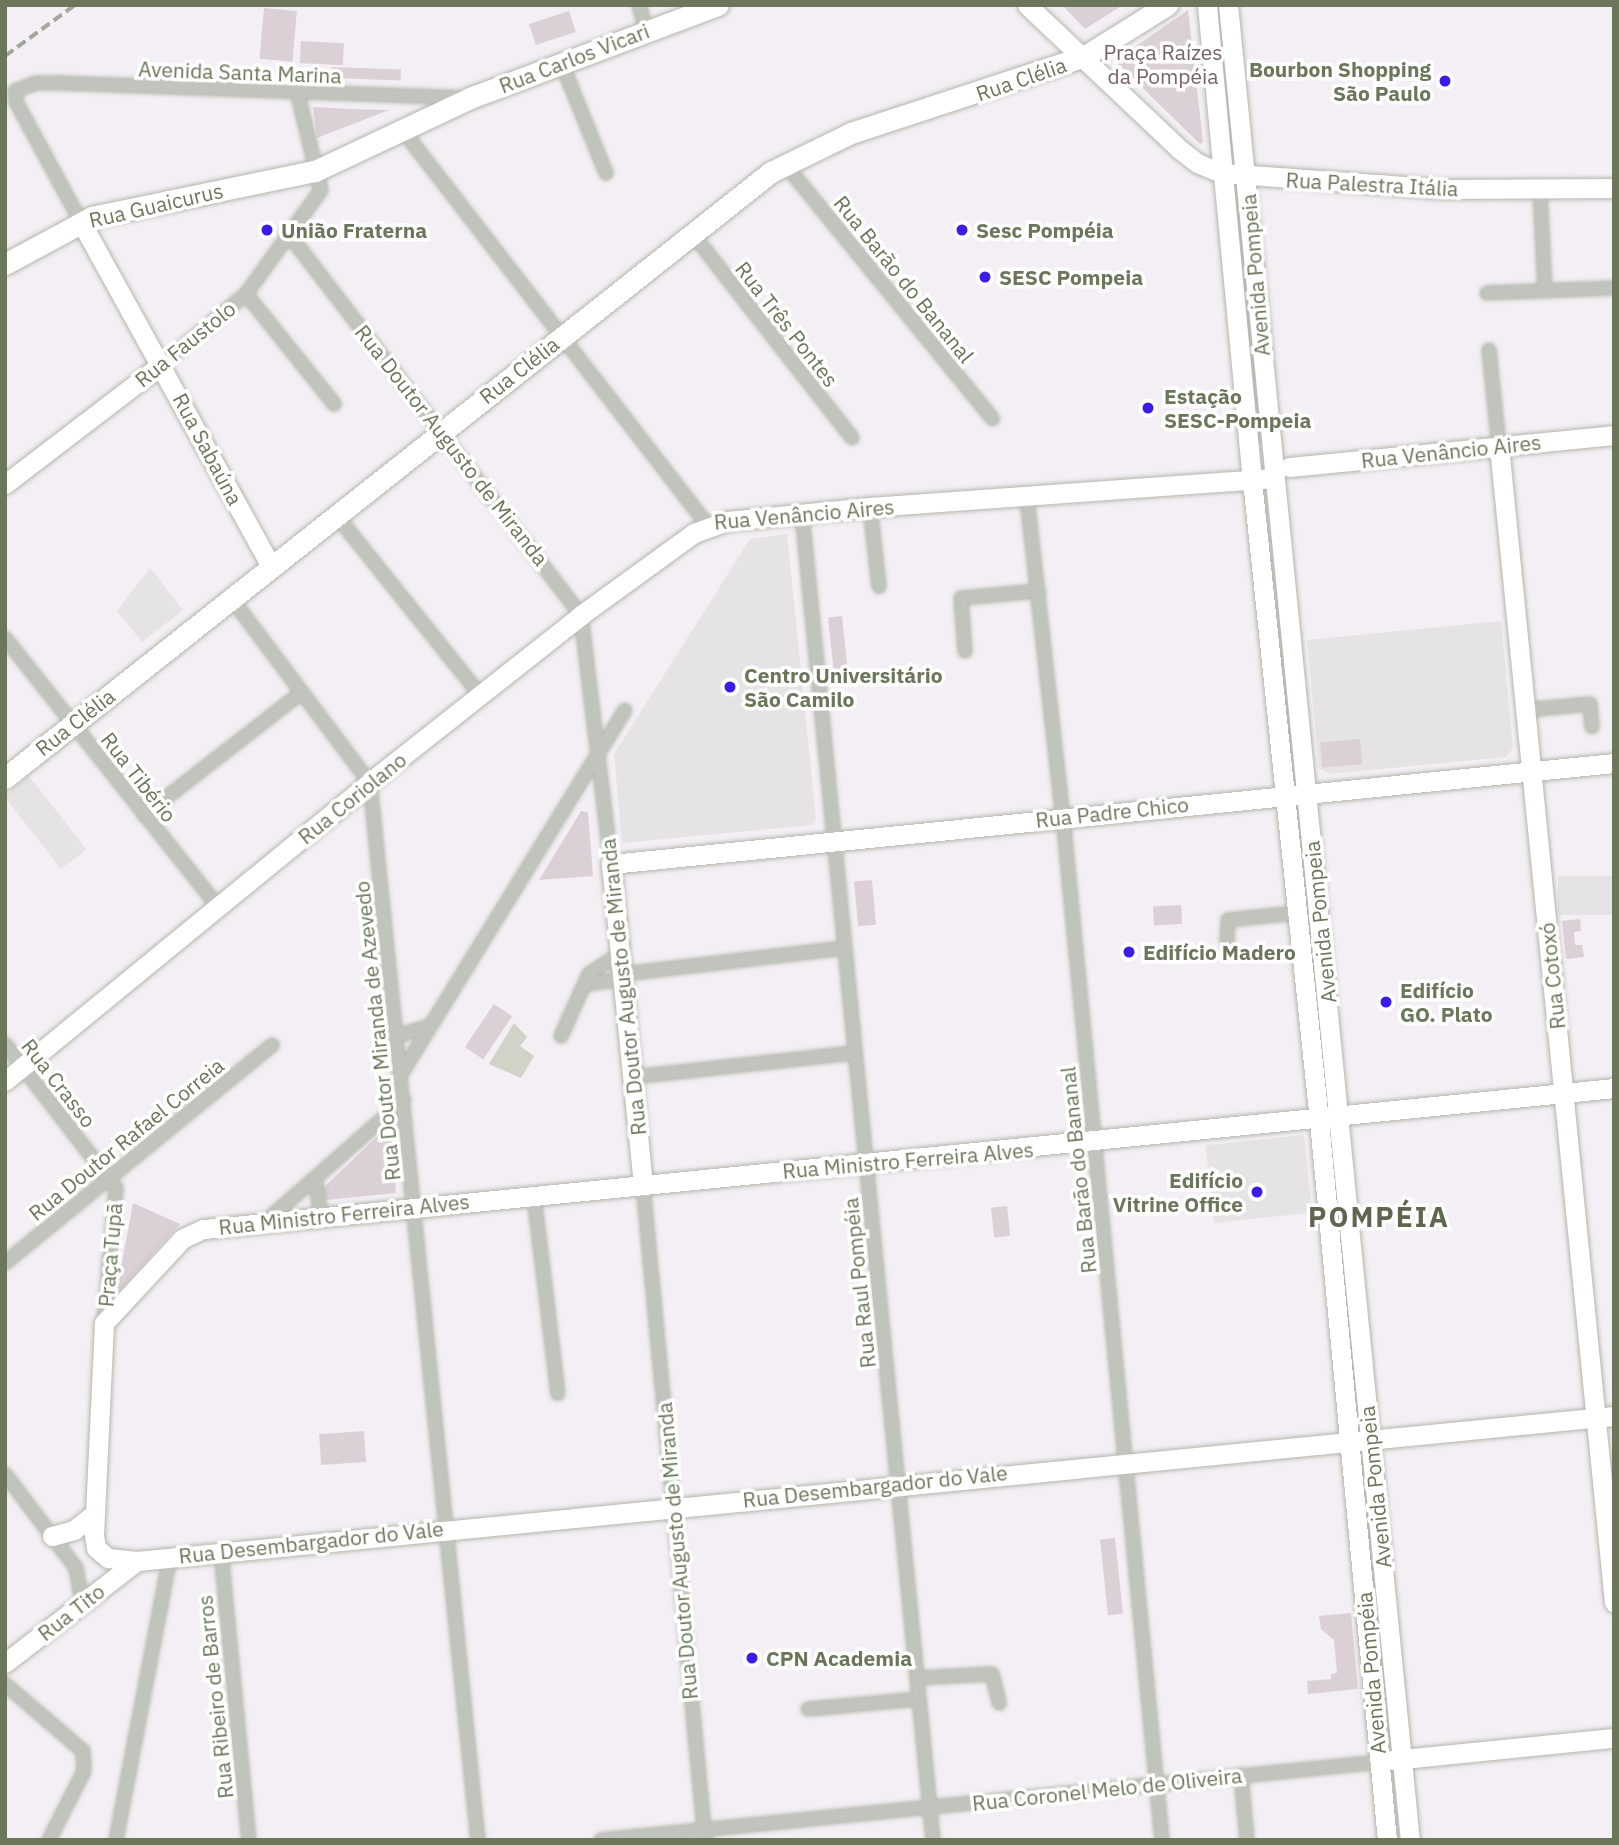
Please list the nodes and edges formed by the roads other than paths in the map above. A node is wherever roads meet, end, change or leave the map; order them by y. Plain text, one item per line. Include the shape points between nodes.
1 (639, 5) edge
2 (718, 5) edge
3 (1027, 5) edge
4 (1167, 5) edge
5 (1207, 5) edge
6 (1228, 5) edge
7 (646, 29) junction
8 (1085, 56) junction
9 (561, 62) junction
10 (298, 94) junction
11 (470, 98) junction
12 (401, 128) junction
13 (784, 163) junction
14 (315, 171) junction
15 (606, 173) dead end
16 (1222, 173) junction
17 (1245, 177) junction
18 (1614, 188) edge
19 (1540, 190) junction
20 (81, 222) junction
21 (287, 232) junction
22 (692, 233) junction
23 (5, 264) edge
24 (1614, 288) edge
25 (1545, 291) junction
26 (1488, 293) dead end
27 (246, 294) junction
28 (561, 337) junction
29 (1489, 350) dead end
30 (162, 364) junction
31 (334, 404) dead end
32 (993, 419) dead end
33 (442, 432) junction
34 (1614, 435) edge
35 (852, 438) dead end
36 (1499, 446) junction
37 (1282, 473) junction
38 (1252, 480) junction
39 (5, 484) edge
40 (1027, 498) junction
41 (870, 507) junction
42 (802, 513) junction
43 (336, 515) junction
44 (708, 526) junction
45 (271, 566) junction
46 (879, 586) dead end
47 (1039, 591) junction
48 (231, 598) junction
49 (582, 615) junction
50 (5, 638) edge
51 (965, 651) dead end
52 (302, 692) junction
53 (480, 695) junction
54 (625, 710) dead end
55 (1525, 710) junction
56 (73, 724) junction
57 (1592, 727) dead end
58 (599, 752) junction
59 (1614, 763) edge
60 (1531, 771) junction
61 (601, 777) junction
62 (5, 778) edge
63 (370, 783) junction
64 (577, 787) junction
65 (1306, 793) junction
66 (1284, 795) junction
67 (144, 815) junction
68 (1063, 817) junction
69 (834, 839) junction
70 (611, 864) junction
71 (218, 907) junction
72 (1296, 912) junction
73 (1227, 941) dead end
74 (844, 948) junction
75 (621, 953) junction
76 (624, 976) junction
77 (587, 984) junction
78 (430, 1026) junction
79 (396, 1036) junction
80 (561, 1036) dead end
81 (5, 1044) edge
82 (272, 1045) dead end
83 (855, 1053) junction
84 (23, 1067) junction
85 (401, 1074) junction
86 (633, 1077) junction
87 (5, 1081) edge
88 (1614, 1088) edge
89 (1563, 1094) junction
90 (404, 1100) junction
91 (1341, 1118) junction
92 (1320, 1121) junction
93 (1095, 1143) junction
94 (866, 1163) junction
95 (109, 1178) junction
96 (315, 1178) junction
97 (642, 1185) junction
98 (534, 1196) junction
99 (417, 1207) junction
100 (321, 1216) junction
101 (265, 1222) junction
102 (202, 1229) joint
103 (5, 1264) edge
104 (104, 1323) junction
105 (558, 1394) dead end
106 (1605, 1417) edge
107 (1370, 1438) junction
108 (1349, 1440) junction
109 (1126, 1462) junction
110 (5, 1475) edge
111 (899, 1483) junction
112 (673, 1506) junction
113 (95, 1513) junction
114 (444, 1529) junction
115 (52, 1535) junction
116 (221, 1551) junction
117 (170, 1556) junction
118 (137, 1561) junction
119 (1614, 1602) edge
120 (82, 1603) junction
121 (5, 1663) edge
122 (917, 1678) junction
123 (5, 1684) edge
124 (919, 1699) junction
125 (999, 1703) dead end
126 (808, 1709) dead end
127 (1614, 1738) edge
128 (1402, 1759) junction
129 (1380, 1762) junction
130 (1241, 1775) junction
131 (1157, 1785) junction
132 (930, 1807) junction
133 (705, 1835) edge
134 (49, 1840) edge
135 (116, 1840) edge
136 (249, 1840) edge
137 (478, 1840) edge
138 (601, 1840) edge
139 (933, 1840) edge
140 (1162, 1840) edge
141 (1247, 1840) edge
142 (1387, 1840) edge
143 (1410, 1840) edge

1 - 7 street
2 - 7 main road, Rua Carlos Vicari
3 - 8 street, Rua Palestra Itália
4 - 8 main road, Rua Clélia
5 - 16 street, Avenida Pompeia
6 - 17 street, Avenida Pompeia
7 - 9 main road, Rua Carlos Vicari
8 - 13 main road, Rua Clélia via 851,133
8 - 16 street, Rua Palestra Itália via 1178,148 1197,163
9 - 11 main road, Rua Carlos Vicari
9 - 15 street
10 - 11 street, Avenida Santa Marina
10 - 14 street
10 - 20 street, Avenida Santa Marina via 36,83 13,96
11 - 12 main road, Rua Carlos Vicari
12 - 14 main road, Rua Guaicurus
12 - 28 street, Rua Venâncio Aires
13 - 22 main road, Rua Clélia
13 - 32 street, Rua Barão do Bananal
14 - 20 main road, Rua Guaicurus
14 - 21 street, Rua Faustolo via 321,190
16 - 17 street, Rua Palestra Itália
16 - 38 street, Avenida Pompeia
17 - 19 street, Rua Palestra Itália
17 - 37 street, Avenida Pompeia
18 - 19 street, Rua Palestra Itália
19 - 25 street
20 - 23 main road, Rua Guaicurus
20 - 30 street, Rua Sabaúna
21 - 27 street, Rua Faustolo
21 - 33 street, Rua Doutor Augusto de Miranda
22 - 28 main road, Rua Clélia
22 - 35 street, Rua Três Pontes
24 - 25 street
25 - 26 street
27 - 30 street, Rua Faustolo
27 - 31 street
28 - 33 main road, Rua Clélia
28 - 44 street, Rua Venâncio Aires
29 - 36 street, Rua Cotoxó
30 - 39 street, Rua Faustolo
30 - 45 street, Rua Sabaúna
33 - 43 main road, Rua Clélia
33 - 49 street, Rua Doutor Augusto de Miranda
34 - 36 street, Rua Venâncio Aires
36 - 37 street, Rua Venâncio Aires
36 - 55 street, Rua Cotoxó
37 - 38 street, Rua Venâncio Aires
37 - 65 street, Avenida Pompeia
38 - 40 street, Rua Venâncio Aires via 1108,497
38 - 66 street, Avenida Pompeia
40 - 41 street, Rua Venâncio Aires
40 - 47 street, Rua Barão do Bananal
41 - 42 street, Rua Venâncio Aires
41 - 46 street
42 - 44 street, Rua Venâncio Aires
42 - 69 street, Rua Raul Pompéia
43 - 45 main road, Rua Clélia
43 - 53 street
44 - 49 street, Rua Coriolano
45 - 48 main road, Rua Clélia
47 - 51 street via 961,598
47 - 68 street, Rua Barão do Bananal
48 - 52 street
48 - 56 main road, Rua Clélia
49 - 53 street, Rua Coriolano
49 - 58 street, Rua Doutor Augusto de Miranda
50 - 56 street, Rua Tibério
52 - 63 street
52 - 67 street
53 - 63 street, Rua Coriolano
54 - 58 street
55 - 57 street via 1590,704
55 - 60 street, Rua Cotoxó
56 - 62 main road, Rua Clélia
56 - 67 street, Rua Tibério
58 - 61 street, Rua Doutor Augusto de Miranda
58 - 64 street
59 - 60 street, Rua Padre Chico
60 - 65 street, Rua Padre Chico
60 - 89 street, Rua Cotoxó
61 - 64 street
61 - 70 street, Rua Doutor Augusto de Miranda
63 - 71 street, Rua Coriolano
63 - 79 street, Rua Doutor Miranda de Azevedo
64 - 78 street
65 - 66 street, Rua Padre Chico
65 - 91 street, Avenida Pompeia
66 - 68 street, Rua Padre Chico
66 - 72 street, Avenida Pompéia
67 - 71 street, Rua Tibério
68 - 69 street, Rua Padre Chico
68 - 93 street, Rua Barão do Bananal
69 - 70 street, Rua Padre Chico
69 - 74 street, Rua Raul Pompéia
70 - 75 street, Rua Doutor Augusto de Miranda
71 - 84 street, Rua Coriolano
72 - 73 street via 1228,920
72 - 92 street, Avenida Pompéia
74 - 76 street
74 - 83 street, Rua Raul Pompéia
75 - 76 street, Rua Doutor Augusto de Miranda
75 - 77 street via 596,968
76 - 77 street
76 - 86 street, Rua Doutor Augusto de Miranda
77 - 80 street
78 - 79 street
78 - 85 street
79 - 85 street, Rua Doutor Miranda de Azevedo
81 - 84 street, Rua Crasso
82 - 95 street, Rua Doutor Rafael Correia
83 - 86 street
83 - 94 street, Rua Raul Pompéia
84 - 87 street, Rua Coriolano
84 - 95 street, Rua Crasso
85 - 90 street, Rua Doutor Miranda de Azevedo
86 - 97 street, Rua Doutor Augusto de Miranda
88 - 89 street, Rua Ministro Ferreira Alves
89 - 91 street, Rua Ministro Ferreira Alves
89 - 106 street, Rua Cotoxó
90 - 96 street
90 - 99 street, Rua Doutor Miranda de Azevedo
91 - 92 street, Rua Ministro Ferreira Alves
91 - 107 street, Avenida Pompeia
92 - 93 street, Rua Ministro Ferreira Alves
92 - 108 street, Avenida Pompéia
93 - 94 street, Rua Ministro Ferreira Alves
93 - 109 street, Rua Barão do Bananal
94 - 97 street, Rua Ministro Ferreira Alves
94 - 111 street, Rua Raul Pompéia
95 - 103 street, Rua Doutor Rafael Correia
95 - 104 street, Praça Tupã via 116,1188
96 - 100 street
96 - 101 street
97 - 98 street, Rua Ministro Ferreira Alves
97 - 112 street, Rua Doutor Augusto de Miranda
98 - 99 street, Rua Ministro Ferreira Alves
98 - 105 street
99 - 100 street, Rua Ministro Ferreira Alves
99 - 114 street, Rua Doutor Miranda de Azevedo
100 - 101 street, Rua Ministro Ferreira Alves
101 - 102 street, Rua Ministro Ferreira Alves
102 - 104 street, Praça Tupã via 182,1239
104 - 113 street
106 - 107 street, Rua Desembargador do Vale
106 - 119 street, Rua Cotoxó
107 - 108 street, Rua Desembargador do Vale
107 - 128 street, Avenida Pompeia
108 - 109 street, Rua Desembargador do Vale
108 - 129 street, Avenida Pompéia
109 - 111 street, Rua Desembargador do Vale
109 - 131 street, Rua Barão do Bananal
110 - 115 street
111 - 112 street, Rua Desembargador do Vale
111 - 122 street, Rua Raul Pompéia
112 - 114 street, Rua Desembargador do Vale
112 - 133 street, Rua Doutor Augusto de Miranda
113 - 115 street via 74,1530
113 - 118 street via 94,1535 101,1553
114 - 116 street, Rua Desembargador do Vale
114 - 137 street, Rua Doutor Miranda de Azevedo
115 - 120 street via 81,1579
116 - 117 street, Rua Desembargador do Vale
116 - 136 street, Rua Ribeiro de Barros
117 - 118 street, Rua Desembargador do Vale
117 - 135 street
118 - 120 street, Rua Tito
120 - 121 street, Rua Tito
122 - 124 street, Rua Raul Pompéia
122 - 125 street via 992,1674
123 - 134 street via 83,1751 84,1771
124 - 126 street
124 - 132 street, Rua Raul Pompéia
127 - 128 street, Rua Coronel Melo de Oliveira
128 - 129 street, Rua Coronel Melo de Oliveira
128 - 143 street, Avenida Pompeia
129 - 130 street, Rua Coronel Melo de Oliveira
129 - 142 street, Avenida Pompéia
130 - 131 street, Rua Coronel Melo de Oliveira
130 - 141 street
131 - 132 street, Rua Coronel Melo de Oliveira
131 - 140 street, Rua Barão do Bananal
132 - 133 street, Rua Coronel Melo de Oliveira
132 - 139 street, Rua Raul Pompéia
133 - 138 street, Rua Coronel Melo de Oliveira

